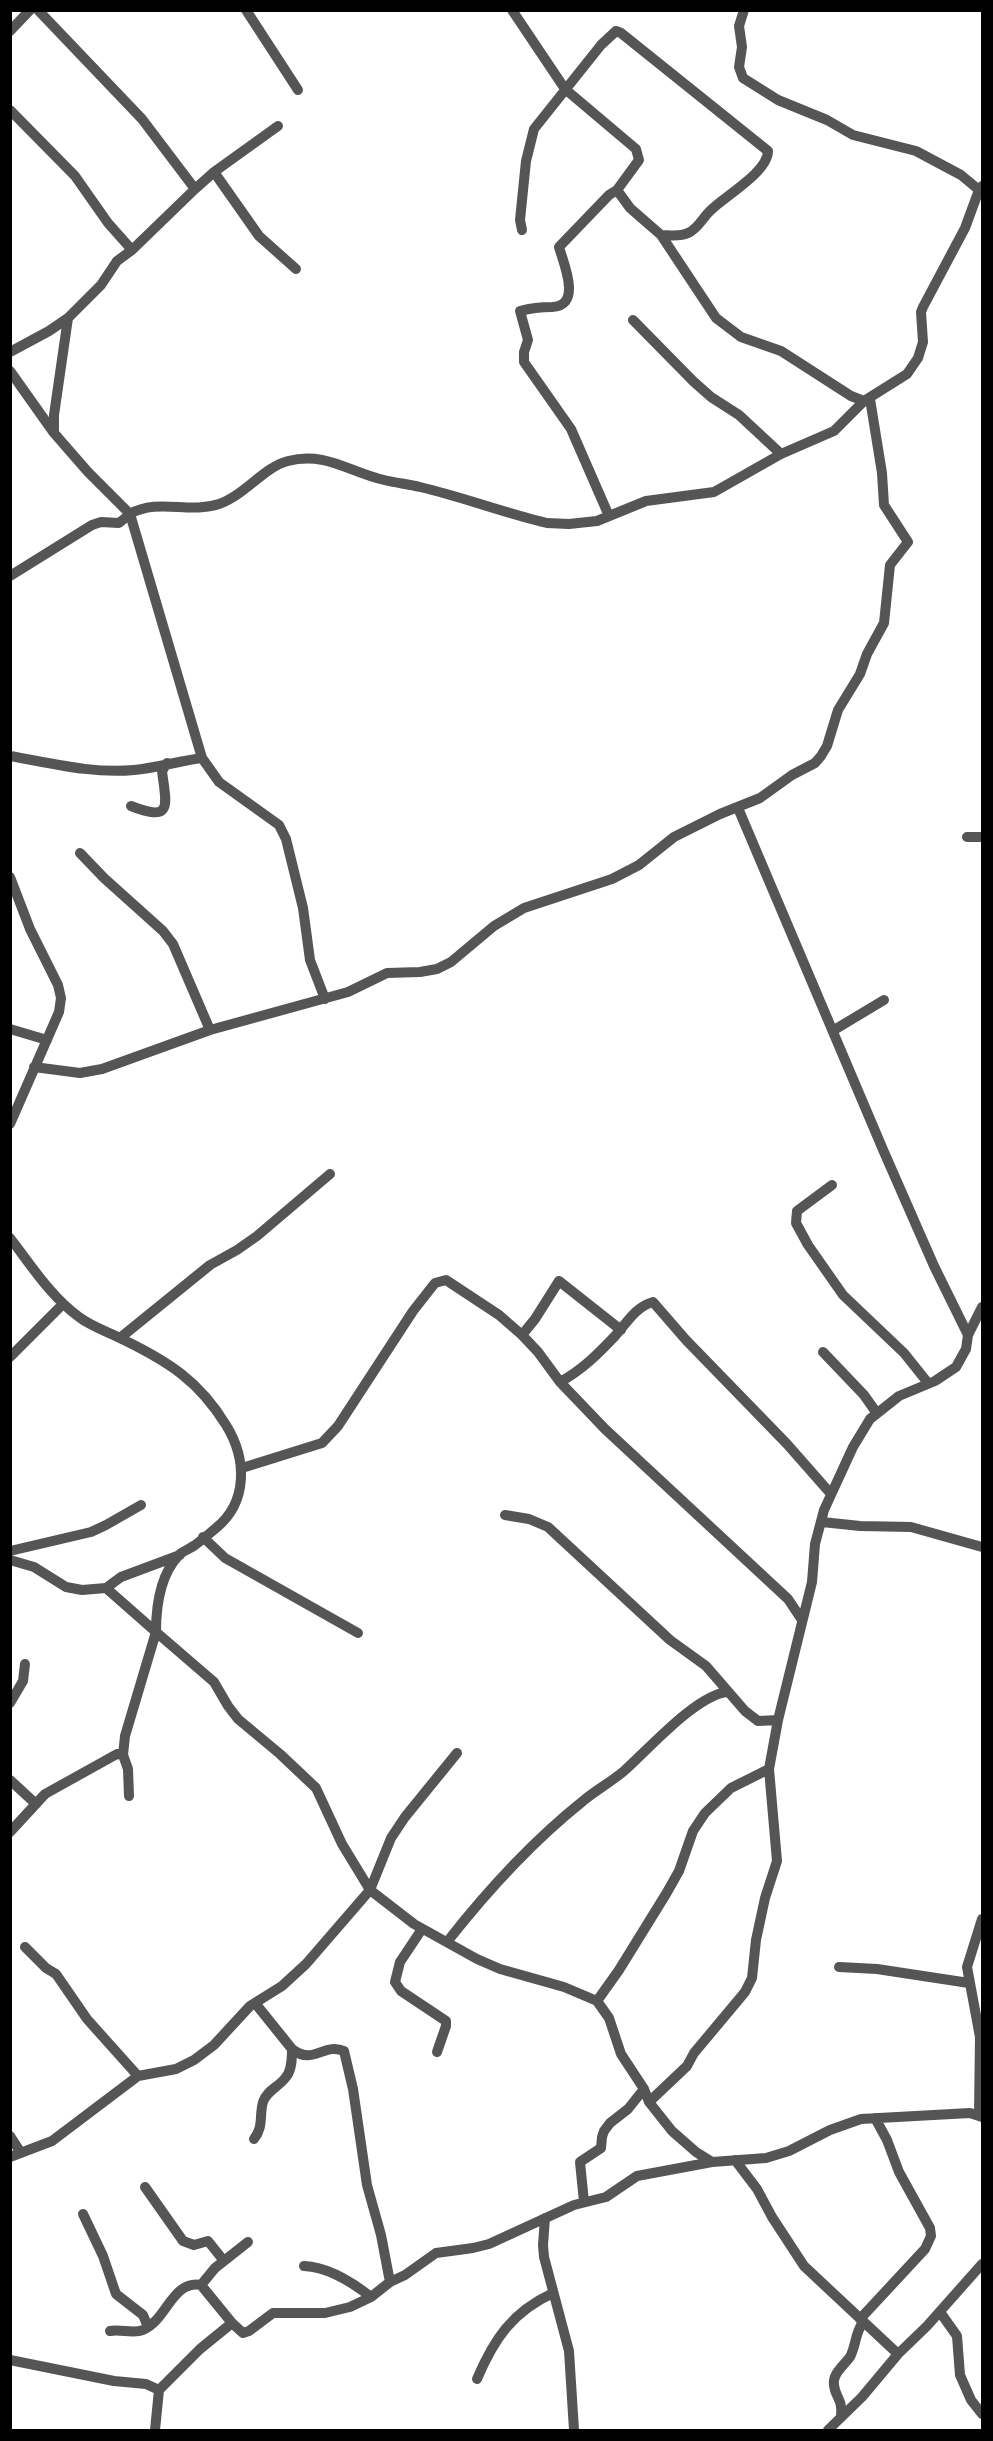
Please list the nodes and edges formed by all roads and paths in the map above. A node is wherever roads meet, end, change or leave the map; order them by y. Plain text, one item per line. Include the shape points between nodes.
1 (30, 10) edge
2 (38, 10) edge
3 (246, 10) edge
4 (512, 10) edge
5 (744, 10) edge
6 (10, 31) edge
7 (565, 89) junction
8 (298, 90) dead end
9 (10, 110) edge
10 (278, 126) dead end
11 (214, 172) junction
12 (981, 188) edge
13 (195, 189) junction
14 (617, 190) junction
15 (522, 230) dead end
16 (661, 235) junction
17 (132, 250) junction
18 (296, 269) dead end
19 (68, 318) junction
20 (633, 320) dead end
21 (10, 352) edge
22 (10, 371) edge
23 (867, 400) junction
24 (54, 433) junction
25 (781, 454) junction
26 (130, 513) junction
27 (609, 516) junction
28 (10, 576) edge
29 (10, 756) edge
30 (202, 758) junction
31 (167, 763) junction
32 (131, 806) dead end
33 (738, 808) junction
34 (967, 837) dead end
35 (982, 837) edge
36 (80, 853) dead end
37 (10, 877) edge
38 (325, 999) junction
39 (884, 1000) dead end
40 (10, 1029) edge
41 (210, 1030) junction
42 (834, 1030) junction
43 (47, 1040) junction
44 (34, 1067) junction
45 (10, 1124) edge
46 (330, 1174) dead end
47 (832, 1185) dead end
48 (10, 1238) edge
49 (63, 1304) junction
50 (982, 1307) edge
51 (621, 1330) junction
52 (522, 1335) junction
53 (968, 1335) junction
54 (120, 1338) junction
55 (823, 1352) dead end
56 (10, 1357) edge
57 (560, 1382) junction
58 (928, 1383) junction
59 (876, 1412) junction
60 (242, 1468) junction
61 (831, 1494) junction
62 (141, 1504) dead end
63 (505, 1515) dead end
64 (822, 1522) junction
65 (203, 1537) junction
66 (982, 1547) edge
67 (10, 1551) edge
68 (180, 1555) junction
69 (10, 1560) edge
70 (106, 1588) junction
71 (802, 1620) junction
72 (156, 1632) junction
73 (358, 1633) dead end
74 (25, 1664) dead end
75 (728, 1692) junction
76 (10, 1703) edge
77 (778, 1720) junction
78 (457, 1753) dead end
79 (123, 1755) junction
80 (769, 1769) junction
81 (10, 1780) edge
82 (129, 1796) dead end
83 (36, 1804) junction
84 (10, 1832) edge
85 (370, 1890) junction
86 (982, 1919) edge
87 (422, 1929) junction
88 (447, 1942) junction
89 (25, 1947) dead end
90 (839, 1967) dead end
91 (969, 1983) junction
92 (597, 2001) junction
93 (255, 2003) junction
94 (292, 2049) junction
95 (436, 2052) dead end
96 (138, 2076) junction
97 (644, 2089) junction
98 (649, 2102) junction
99 (981, 2115) edge
100 (875, 2118) junction
101 (10, 2136) edge
102 (254, 2139) dead end
103 (21, 2153) junction
104 (10, 2157) edge
105 (735, 2160) junction
106 (712, 2162) junction
107 (146, 2187) dead end
108 (584, 2202) junction
109 (83, 2214) dead end
110 (545, 2218) junction
111 (248, 2242) dead end
112 (224, 2261) junction
113 (982, 2264) edge
114 (304, 2266) dead end
115 (390, 2282) junction
116 (201, 2285) junction
117 (553, 2293) junction
118 (371, 2297) junction
119 (940, 2312) junction
120 (861, 2320) junction
121 (232, 2323) junction
122 (148, 2327) junction
123 (110, 2331) dead end
124 (898, 2354) junction
125 (10, 2360) edge
126 (477, 2379) dead end
127 (159, 2390) junction
128 (982, 2414) edge
129 (841, 2416) junction
130 (155, 2430) edge
131 (574, 2430) edge
132 (830, 2430) edge

1 - 6 street
2 - 13 street via 142,119
3 - 8 street
4 - 7 street
5 - 12 street via 739,26 739,67 743,78 778,100 853,135 916,152
7 - 14 street via 636,149 639,160
7 - 15 street via 534,129 526,161
7 - 16 street via 616,31 766,148 768,155 746,183 713,208 694,230
9 - 17 street via 75,176
10 - 11 street
11 - 13 street
11 - 18 street via 259,236
12 - 23 street via 965,228 921,312 923,342 918,358 907,374
13 - 17 street
14 - 16 street via 630,208
14 - 27 street via 559,247 570,284 568,296 553,307 520,310 528,340 524,362 571,429
16 - 23 street via 716,318 741,336 781,351 851,396
17 - 19 street via 117,261 101,285
19 - 21 street
19 - 24 street
20 - 25 street via 698,385
22 - 24 street
23 - 25 street via 834,430
23 - 33 street via 882,473 884,505 908,542 887,573 884,623 815,763
24 - 26 street
25 - 27 street via 714,492 646,501
26 - 27 street via 168,505 187,508 218,504 286,461 322,458 383,480 547,523 597,521
26 - 28 street via 119,523 92,525
26 - 30 street
29 - 31 street via 80,769 135,770
30 - 31 street
30 - 38 street via 219,782 279,825 303,908 310,960
31 - 32 street via 162,771 166,792 160,812 152,814
33 - 38 street via 674,837 648,859 612,879 524,908 494,926 451,963 420,972 387,973
33 - 42 street
34 - 35 street
36 - 41 street via 164,931
37 - 43 street via 62,998
38 - 41 street
39 - 42 street
40 - 43 street
41 - 44 street via 102,1069 80,1073
42 - 53 street via 929,1256
43 - 44 street
44 - 45 street
46 - 54 street via 257,1236 210,1265
47 - 58 street via 797,1211 796,1223 843,1295 904,1353
48 - 49 street
49 - 54 street via 93,1326
49 - 56 street
50 - 53 street
51 - 52 street via 559,1281
51 - 57 street via 580,1370
51 - 61 street via 634,1312 653,1302
52 - 57 street
52 - 60 street via 459,1287 446,1280 435,1283 391,1342 338,1426 322,1443
53 - 58 street via 966,1349 956,1367
54 - 60 street via 164,1360 188,1378 228,1428
55 - 59 street
57 - 71 street via 658,1480 788,1599
58 - 59 street
59 - 61 street via 862,1429
60 - 65 street via 238,1500 227,1517
61 - 64 street
62 - 67 street via 91,1532
63 - 75 street via 548,1527 670,1640 706,1666
64 - 66 street via 911,1527
64 - 71 street
65 - 68 street
65 - 73 street via 225,1558
68 - 70 street via 121,1577
68 - 72 street via 166,1575 158,1599
69 - 70 street via 34,1567 66,1587
70 - 72 street
71 - 77 street
72 - 79 street
72 - 85 street via 214,1682 238,1719 316,1788 342,1844
74 - 76 street via 23,1681
75 - 77 street via 758,1721
75 - 88 street via 715,1694 672,1726 558,1822
77 - 80 street
78 - 85 street via 391,1838
79 - 82 street
79 - 83 street via 117,1754 45,1794
80 - 92 street via 732,1788 705,1813 693,1831 666,1894
80 - 98 street via 777,1861 765,1898 750,1982 687,2066
81 - 83 street
83 - 84 street
85 - 87 street
85 - 93 street via 306,1964
86 - 91 street via 967,1967
87 - 88 street
87 - 95 street via 400,1962 395,1982 401,1991 446,2021
88 - 92 street via 491,1966
89 - 96 street via 56,1974 87,2019
90 - 91 street
91 - 99 street via 980,2037
92 - 97 street via 609,2018 621,2054
93 - 94 street
93 - 96 street via 194,2060 176,2069
94 - 102 street via 286,2077 263,2102 261,2131
94 - 115 street via 309,2057 344,2051 367,2185
96 - 103 street via 52,2142
97 - 98 street
97 - 108 street via 604,2131 602,2148 580,2162
98 - 106 street via 672,2131
99 - 100 street
100 - 105 street via 847,2123 766,2158
100 - 120 street via 931,2236 925,2249
101 - 103 street
103 - 104 street
105 - 106 street
105 - 120 street via 804,2266
106 - 108 street via 637,2176 606,2198
107 - 112 street via 183,2241 194,2245 208,2241
108 - 110 street
109 - 122 street via 116,2294 143,2315
110 - 115 street via 489,2244 436,2253
110 - 117 street via 543,2245
111 - 112 street
112 - 116 street
113 - 119 street
114 - 118 street via 323,2268
115 - 118 street
116 - 121 street
116 - 122 street via 187,2284
117 - 126 street via 534,2302 501,2332
117 - 131 street via 569,2350
118 - 121 street via 325,2313 273,2313 243,2333
119 - 124 street
119 - 128 street via 957,2336 960,2375
120 - 124 street
120 - 129 street via 851,2355 834,2379 842,2405
121 - 127 street
122 - 123 street via 141,2331
124 - 129 street
125 - 127 street via 146,2384
127 - 130 street
129 - 132 street

